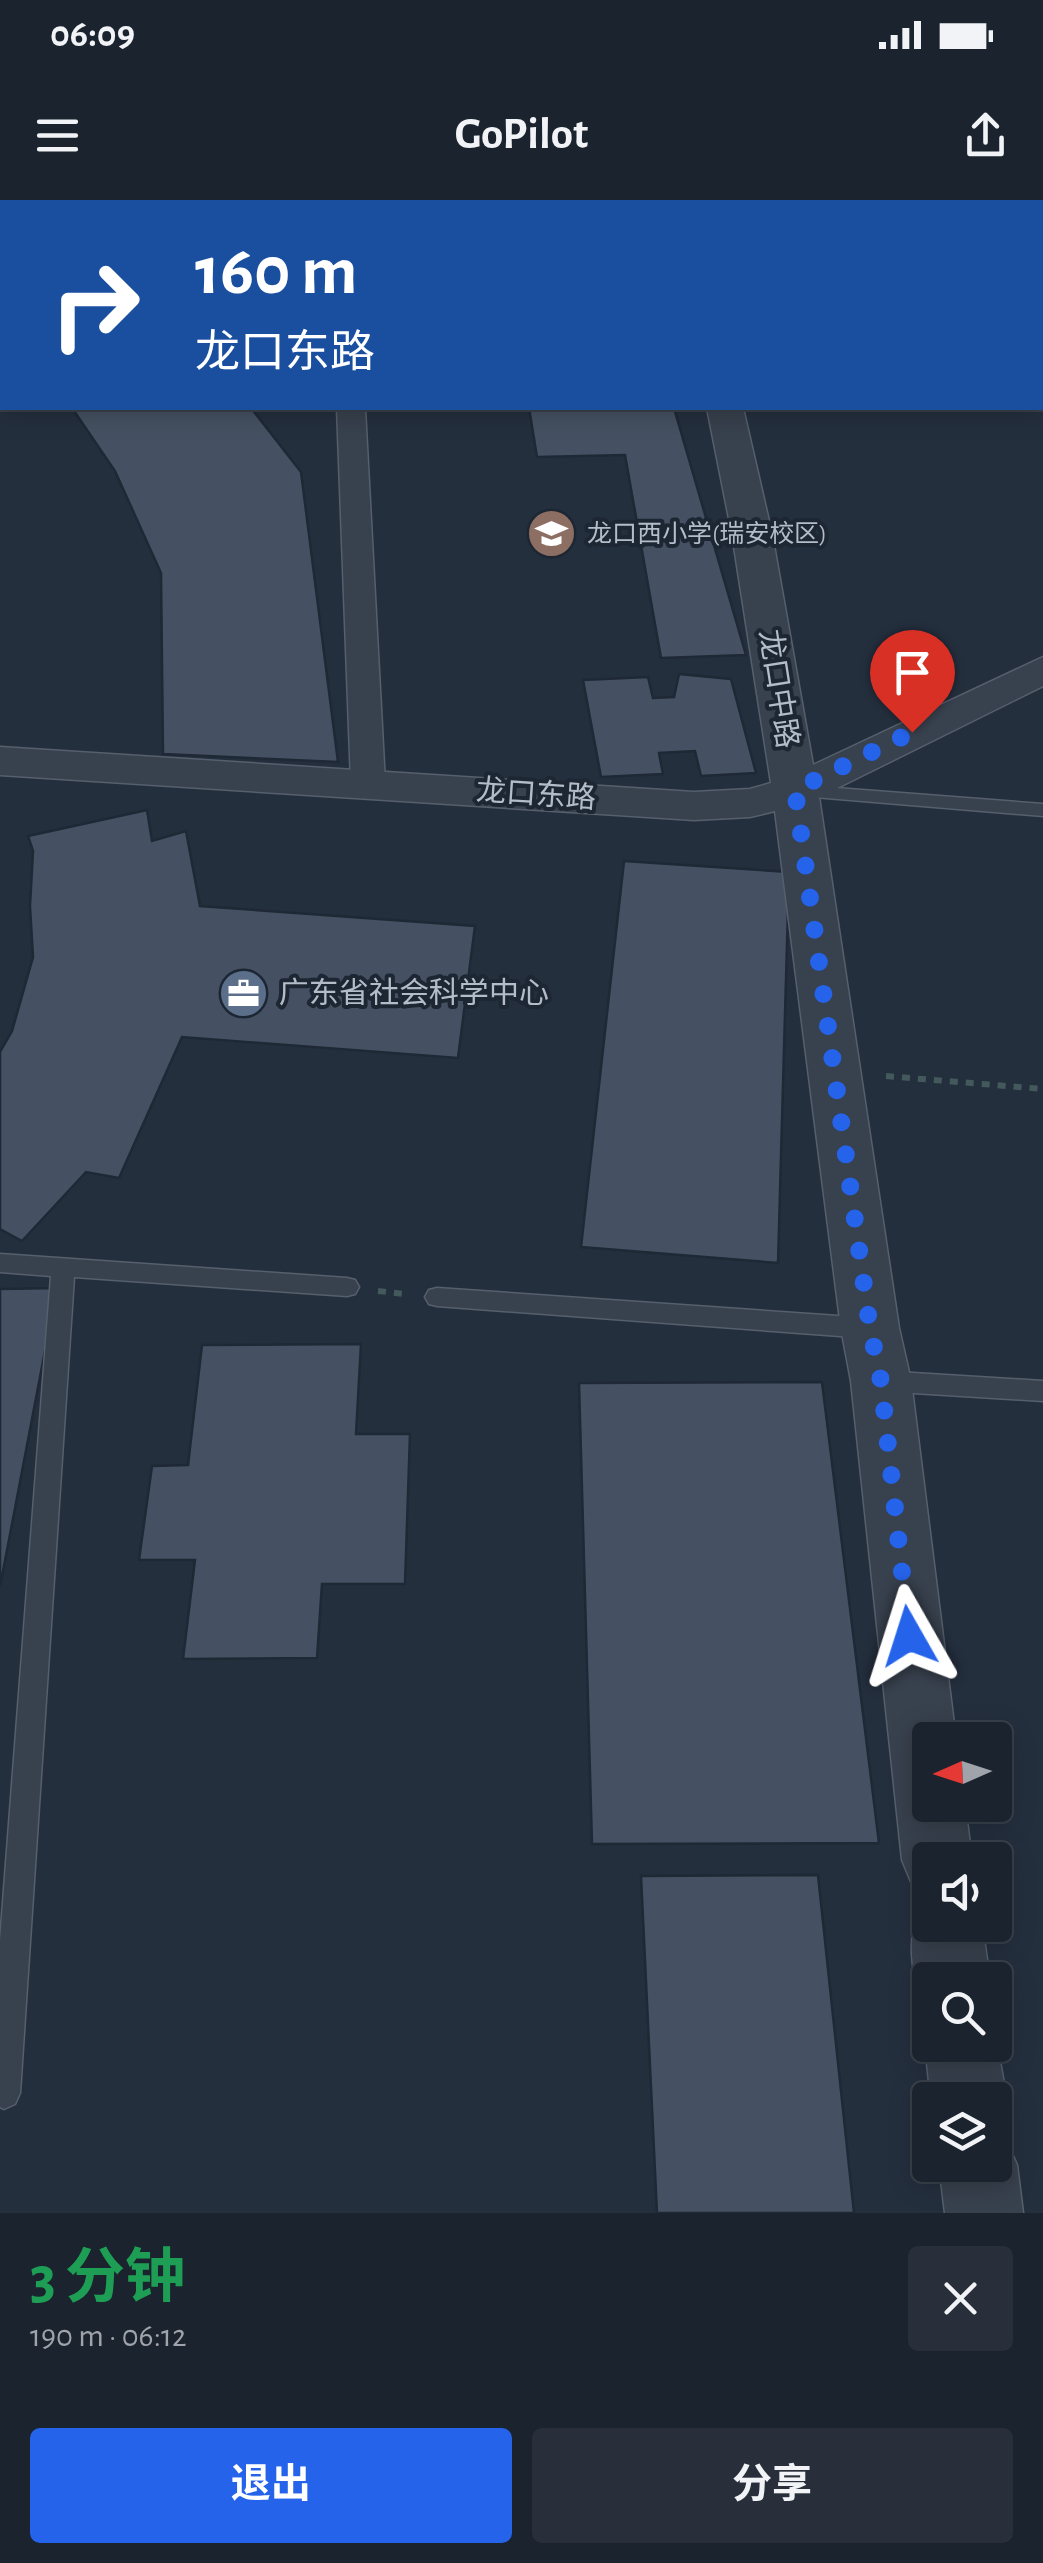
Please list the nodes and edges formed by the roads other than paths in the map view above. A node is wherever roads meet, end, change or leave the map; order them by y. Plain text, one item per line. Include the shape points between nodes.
1 (351, 410) edge
2 (725, 410) edge
3 (1043, 670) edge
4 (0, 761) edge
5 (368, 783) junction
6 (795, 790) junction
7 (1043, 810) edge
8 (0, 1262) edge
9 (63, 1266) junction
10 (346, 1287) road end
11 (437, 1297) road end
12 (875, 1354) junction
13 (1043, 1391) edge
14 (920, 1722) edge
15 (4, 2093) dead end
16 (980, 2182) edge
17 (984, 2213) edge

1 - 5 street
2 - 6 street, 龙口中路
3 - 6 street, 龙口东路
4 - 5 street, 龙口东路
5 - 6 street, 龙口东路 via 694,806
6 - 7 lane
6 - 12 street, 龙口中路
8 - 9 lane
9 - 10 lane
9 - 15 lane
11 - 12 lane
12 - 13 lane
12 - 14 street, 龙口中路
16 - 17 street

